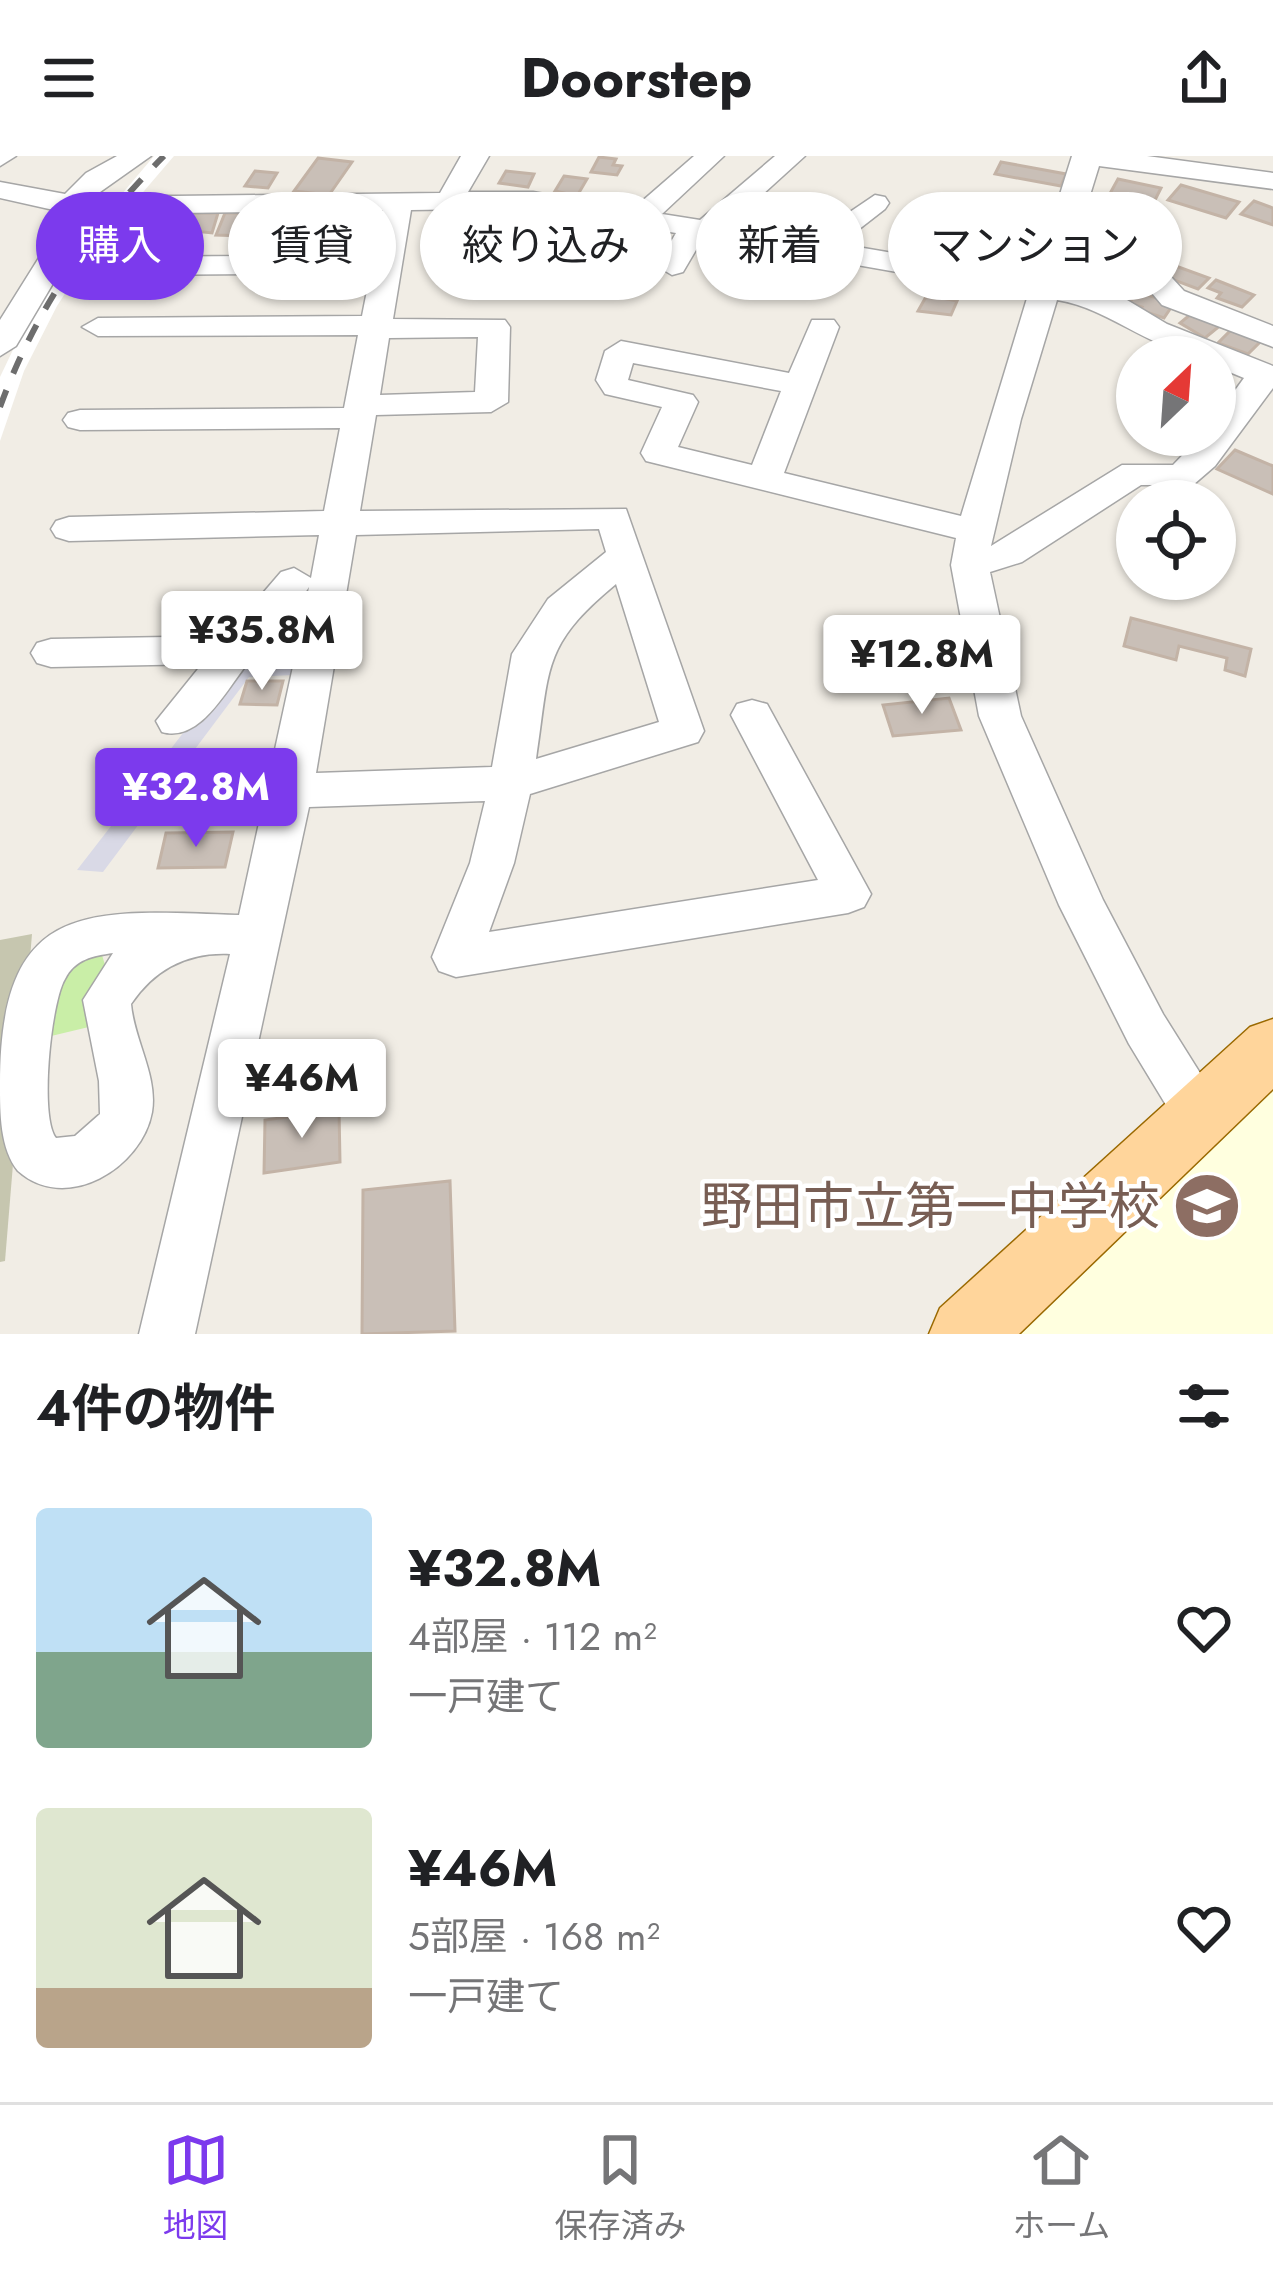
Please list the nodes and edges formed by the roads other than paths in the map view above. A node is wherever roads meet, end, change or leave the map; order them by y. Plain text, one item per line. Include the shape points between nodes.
1 (136, 156) edge
2 (475, 156) edge
3 (660, 156) edge
4 (791, 156) edge
5 (1087, 156) edge
6 (707, 158) edge
7 (1273, 181) edge
8 (0, 190) edge
9 (87, 192) edge
10 (454, 192) edge
11 (660, 192) edge
12 (746, 192) edge
13 (1076, 192) edge
14 (36, 197) edge
15 (874, 202) dead end
16 (420, 203) edge
17 (398, 204) joint
18 (864, 210) edge
19 (696, 234) edge
20 (672, 266) dead end
21 (36, 281) edge
22 (1043, 300) edge
23 (1104, 300) edge
24 (1178, 300) edge
25 (98, 327) dead end
26 (375, 327) junction
27 (823, 327) dead end
28 (1273, 337) edge
29 (0, 346) edge
30 (1269, 376) edge
31 (802, 385) junction
32 (360, 411) junction
33 (80, 420) dead end
34 (764, 478) junction
35 (340, 522) junction
36 (69, 529) dead end
37 (972, 548) junction
38 (626, 555) junction
39 (294, 581) dead end
40 (317, 648) junction
41 (237, 649) junction
42 (51, 653) dead end
43 (752, 715) dead end
44 (177, 721) dead end
45 (512, 783) junction
46 (291, 791) junction
47 (258, 935) junction
48 (191, 936) junction
49 (79, 939) junction
50 (112, 988) junction
51 (1273, 1047) edge
52 (1201, 1116) junction
53 (167, 1334) edge
54 (966, 1334) edge

1 - 9 street
2 - 10 street
3 - 6 street
4 - 12 street
5 - 7 street
5 - 13 street
6 - 11 street
8 - 14 street
15 - 18 street
16 - 17 street
17 - 26 street
19 - 20 street
21 - 29 street
22 - 37 street
23 - 30 street via 1156,331
24 - 28 street
25 - 26 street
26 - 32 street
26 - 32 street via 494,327 491,402
27 - 31 street
30 - 37 street via 1181,477 1134,473 1009,553
31 - 34 street
31 - 34 street via 621,351 617,388 681,402 658,453
32 - 33 street
32 - 35 street
34 - 37 street
35 - 36 street
35 - 38 street via 613,517
35 - 40 street
37 - 52 street via 1000,716 1082,905
38 - 45 street via 562,608 532,654
38 - 45 street via 683,731
39 - 41 street
40 - 41 street
40 - 46 street
41 - 42 street
41 - 44 street
43 - 45 street via 848,894 456,957 493,863
45 - 46 street
46 - 47 street
47 - 48 street
47 - 53 street
48 - 49 street
48 - 50 street via 150,952
49 - 50 street via 113,951
49 - 50 street via 51,959 36,990 21,1120 27,1142 60,1163 95,1155 127,1112 107,1013
51 - 52 main road
52 - 54 main road

